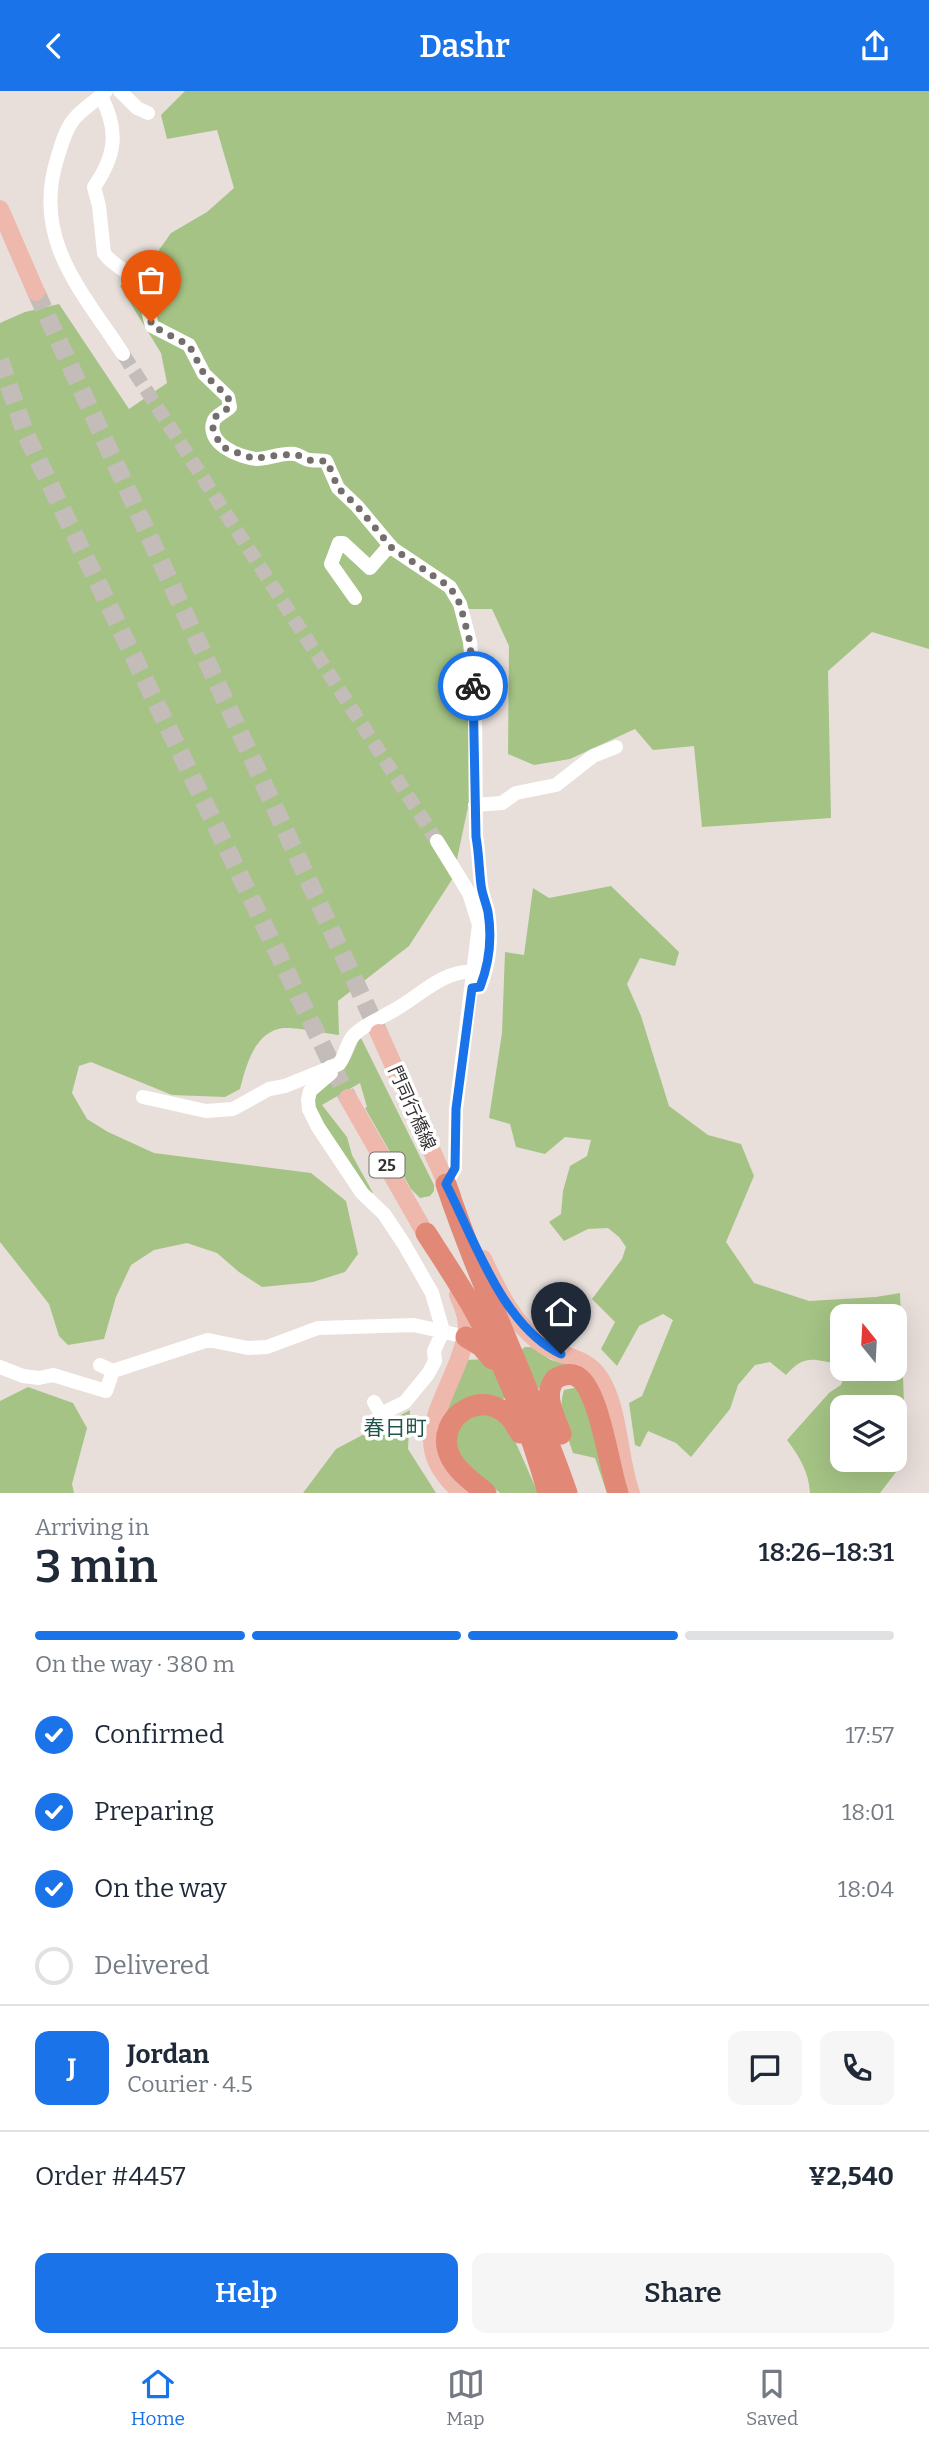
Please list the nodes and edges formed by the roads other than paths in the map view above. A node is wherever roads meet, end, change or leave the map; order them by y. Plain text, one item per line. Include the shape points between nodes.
1 (120, 91) edge
2 (104, 93) edge
3 (148, 113) dead end
4 (0, 209) edge
5 (36, 292) tunnel mouth
6 (124, 354) tunnel mouth
7 (390, 545) junction
8 (355, 598) dead end
9 (616, 747) dead end
10 (475, 805) junction
11 (437, 841) tunnel mouth
12 (474, 980) junction
13 (379, 1033) tunnel mouth
14 (330, 1067) junction
15 (142, 1097) dead end
16 (348, 1098) tunnel mouth
17 (446, 1184) junction
18 (426, 1233) junction
19 (443, 1331) junction
20 (466, 1337) junction
21 (0, 1367) edge
22 (517, 1400) junction
23 (374, 1402) dead end
24 (462, 1493) edge
25 (485, 1493) edge
26 (547, 1493) edge
27 (567, 1493) edge
28 (579, 1493) edge
29 (618, 1493) edge
30 (632, 1493) edge

1 - 3 street
2 - 6 street via 74,118 68,129 50,188 51,224 68,269
2 - 7 street via 113,126 110,160 94,187 103,249 141,289 152,326 189,345 204,374 228,397 230,407 213,423 215,438 222,447 251,458 295,454 327,461 338,488
4 - 5 main road
7 - 8 street via 370,568 339,543 331,564
7 - 10 street via 450,587 460,604 470,642 475,702
9 - 10 street via 593,756 556,785 516,793 502,803
10 - 12 street via 490,933 480,987
11 - 12 street via 476,911
12 - 14 street via 463,971 443,979 365,1025 351,1038 342,1060
12 - 17 street via 456,1109 455,1168
13 - 17 main road, 門司行橋線 / 25
14 - 15 street via 269,1089 233,1109 206,1111
14 - 19 street via 331,1073 310,1091 309,1109 362,1193 384,1214 404,1244 432,1293
16 - 18 main road, 25
17 - 27 highway
17 - 30 main road, 門司行橋線 / 25 via 501,1294 523,1327 544,1345 588,1365 601,1379
18 - 20 main road, 25 via 461,1302
18 - 22 highway via 481,1321
19 - 20 street
19 - 21 street via 414,1325 318,1328 258,1348 208,1340 107,1368 106,1391 53,1375 23,1376
19 - 23 street via 434,1351 435,1361 405,1402 381,1415
20 - 22 highway via 486,1351
20 - 24 main road, 25 via 435,1419 431,1444 442,1475
22 - 26 highway
25 - 26 highway via 452,1459 447,1440 459,1414 489,1404 512,1418
28 - 29 highway via 549,1396 551,1383 567,1374 579,1377 592,1398

